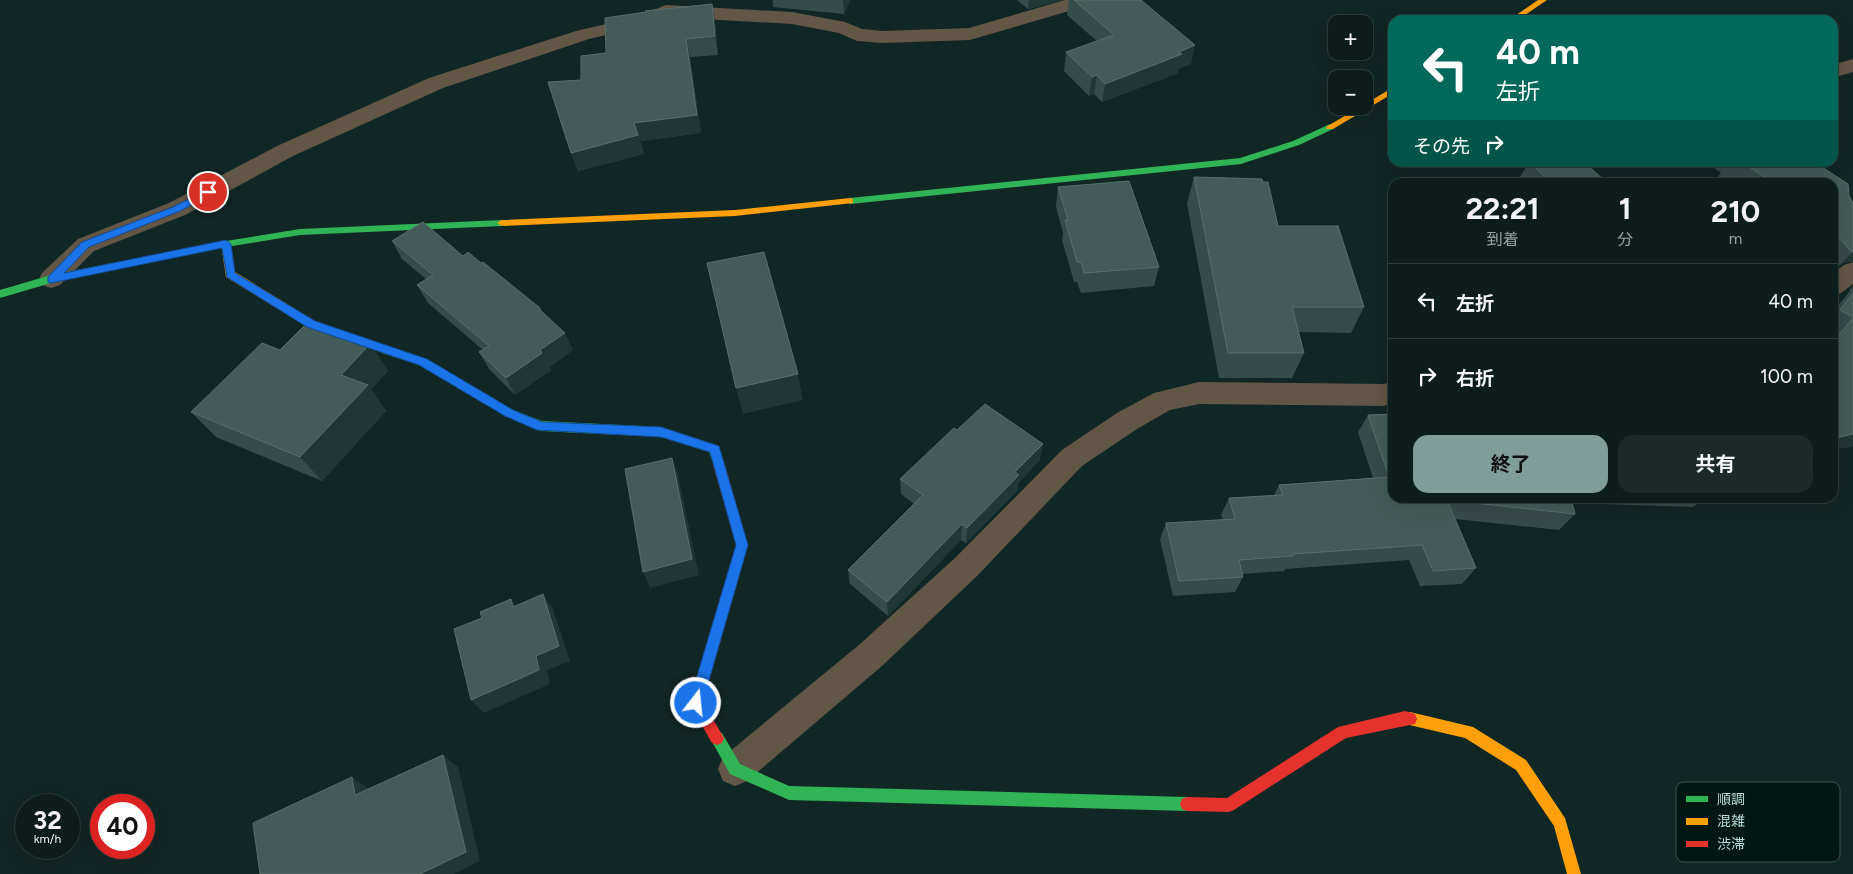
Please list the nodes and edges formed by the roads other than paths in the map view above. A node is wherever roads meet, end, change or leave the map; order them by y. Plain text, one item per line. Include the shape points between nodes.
1 (1086, 0) edge
2 (1543, 0) edge
3 (1520, 15) edge
4 (1853, 65) edge
5 (1838, 70) edge
6 (1388, 93) edge
7 (226, 244) junction
8 (1853, 271) edge
9 (51, 279) junction
10 (1838, 282) edge
11 (0, 294) edge
12 (1388, 394) edge
13 (735, 769) junction
14 (1574, 874) edge

1 - 9 street via 970,34 892,37 857,35 845,28 792,18 666,11 436,83 285,151 177,209 86,245
2 - 3 street
4 - 5 street
6 - 7 street via 1346,119 1296,143 1240,161 735,213 300,232
7 - 9 street
7 - 13 street via 230,274 311,324 423,362 509,413 541,426 661,432 714,449 742,545 696,703
8 - 10 street
9 - 11 street
12 - 13 street via 1199,393 1163,401 1127,421 1072,458 966,567 878,648
13 - 14 street via 789,793 1228,805 1344,732 1406,718 1468,732 1521,765 1560,823

